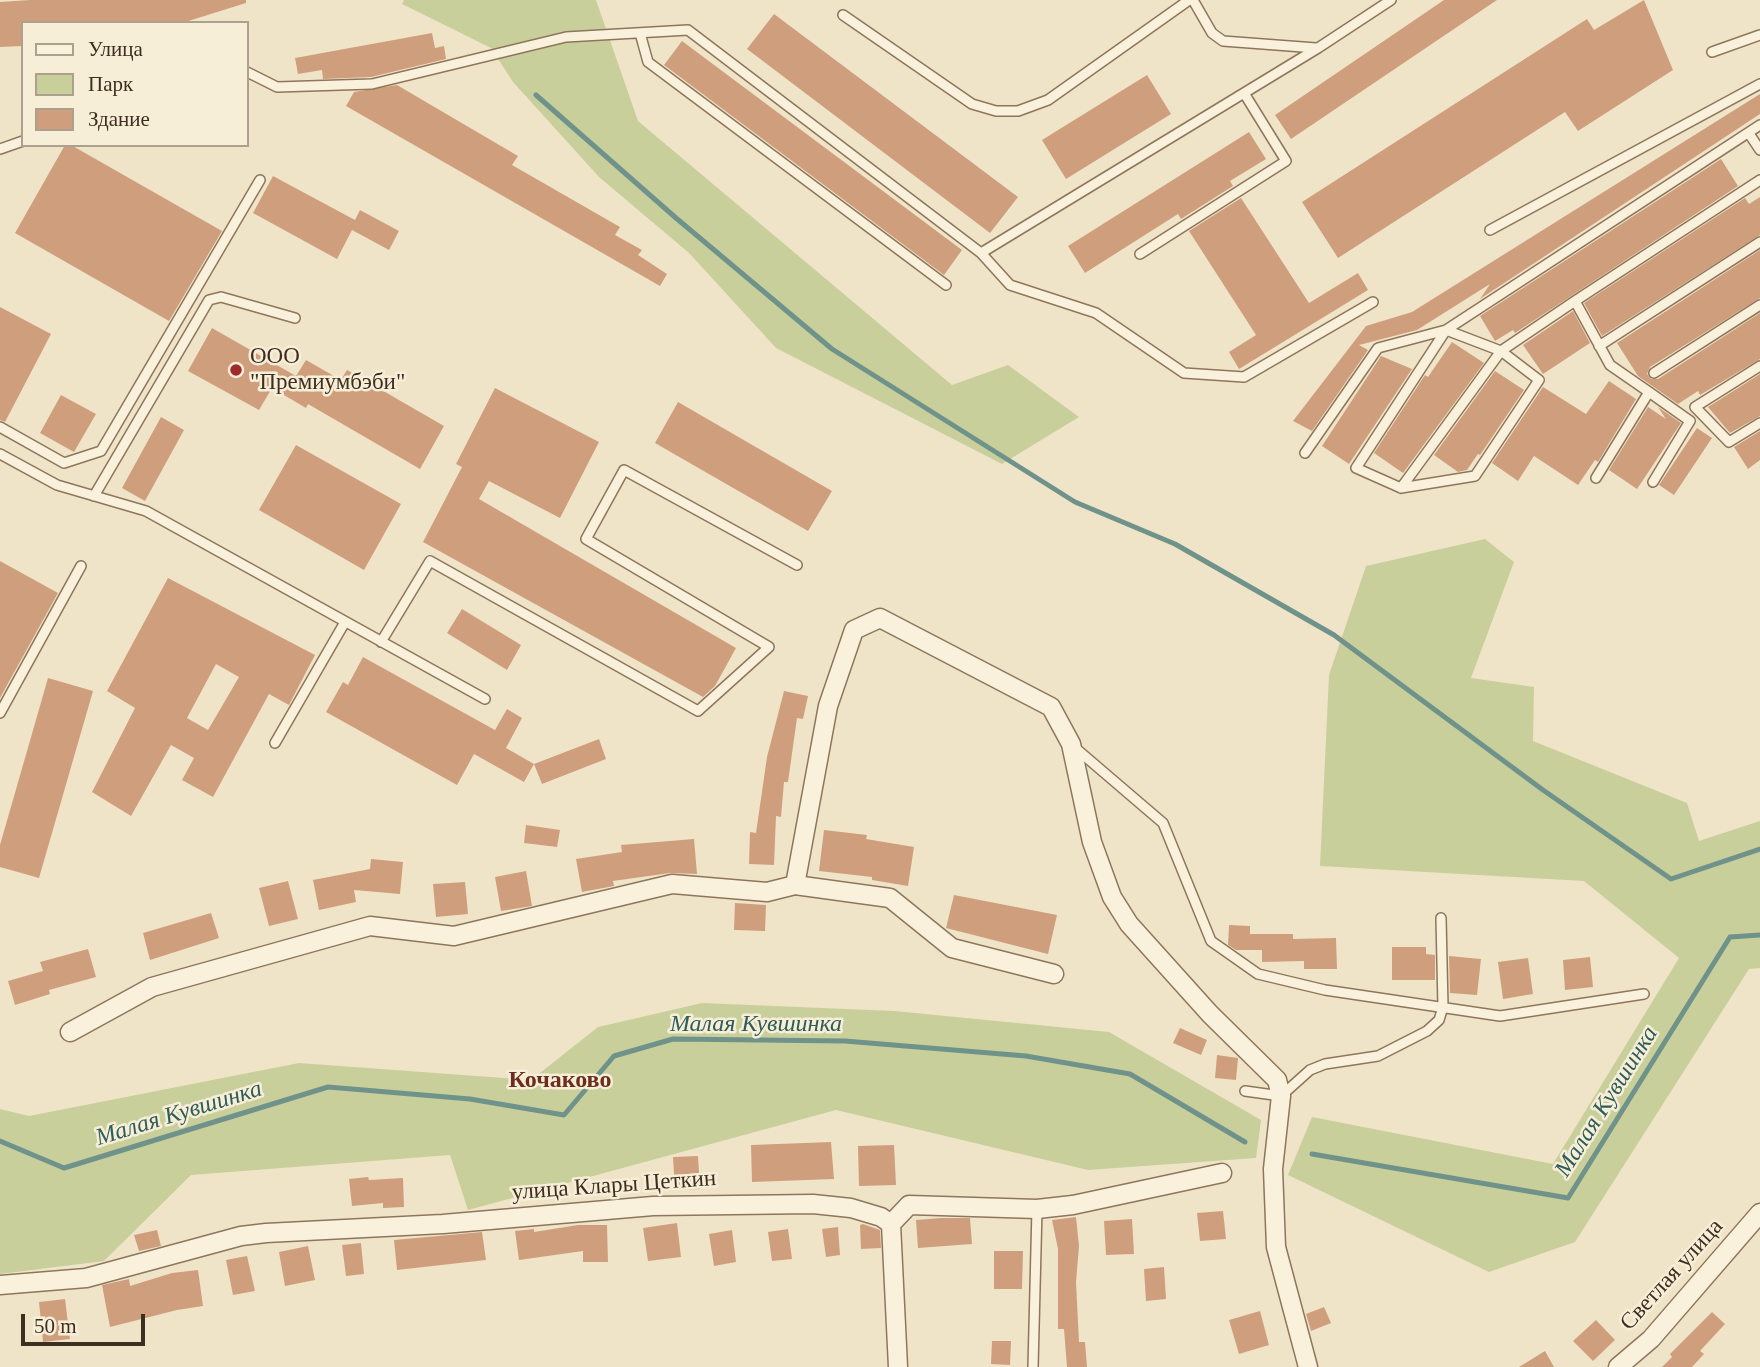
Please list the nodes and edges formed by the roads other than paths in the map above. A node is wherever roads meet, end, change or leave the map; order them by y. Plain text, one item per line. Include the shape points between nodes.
1 (1191, 0) edge
2 (1391, 0) edge
3 (843, 15) dead end
4 (640, 33) junction
5 (1760, 35) edge
6 (1318, 48) junction
7 (1712, 52) dead end
8 (248, 72) edge
9 (1760, 84) edge
10 (1244, 93) junction
11 (1760, 125) edge
12 (1750, 135) junction
13 (21, 142) edge
14 (0, 149) edge
15 (1760, 150) edge
16 (260, 180) dead end
17 (1760, 180) edge
18 (1490, 230) dead end
19 (1760, 242) edge
20 (981, 253) junction
21 (1140, 254) dead end
22 (946, 285) dead end
23 (1575, 301) junction
24 (1373, 302) dead end
25 (1760, 305) edge
26 (295, 318) dead end
27 (1446, 330) junction
28 (1599, 346) junction
29 (1501, 351) junction
30 (1760, 366) edge
31 (1654, 373) dead end
32 (1649, 392) junction
33 (1760, 422) edge
34 (0, 427) edge
35 (1305, 453) dead end
36 (0, 454) edge
37 (1596, 478) dead end
38 (1653, 482) dead end
39 (1401, 488) junction
40 (94, 496) junction
41 (797, 565) dead end
42 (81, 566) dead end
43 (345, 622) junction
44 (381, 642) junction
45 (485, 699) dead end
46 (0, 713) edge
47 (275, 743) dead end
48 (1071, 744) junction
49 (795, 886) junction
50 (1441, 918) dead end
51 (1054, 974) dead end
52 (1644, 994) dead end
53 (1443, 1007) junction
54 (70, 1032) dead end
55 (1245, 1091) dead end
56 (1280, 1096) junction
57 (1222, 1173) dead end
58 (909, 1205) junction
59 (851, 1208) junction
60 (1037, 1209) junction
61 (1760, 1213) edge
62 (891, 1224) junction
63 (0, 1285) edge
64 (898, 1367) edge
65 (1033, 1367) edge
66 (1308, 1367) edge
67 (1618, 1367) edge

1 - 3 lane via 1048,100 1018,111 972,104
1 - 6 lane via 1212,33 1223,41
2 - 6 lane
4 - 8 lane via 566,37 372,84 277,87
4 - 20 lane via 688,30
4 - 22 lane via 648,62
5 - 7 lane
6 - 10 lane
9 - 18 lane
10 - 20 lane
10 - 21 lane via 1286,161
11 - 12 lane
12 - 15 lane
12 - 27 lane
13 - 14 lane
16 - 34 lane via 101,451 64,463
17 - 23 lane
19 - 28 lane
20 - 24 lane via 1010,285 1097,313 1184,373 1244,377
23 - 28 lane
23 - 29 lane
25 - 31 lane
26 - 40 lane via 220,297 209,300
27 - 29 lane
27 - 35 lane via 1378,348
27 - 39 lane via 1356,468
28 - 32 lane via 1610,365
29 - 39 lane
29 - 39 lane via 1539,380 1475,476
30 - 33 lane via 1695,407 1730,442
32 - 37 lane
32 - 38 lane via 1690,421
36 - 40 lane via 57,485
40 - 43 lane via 146,512
41 - 44 lane via 624,470 586,539 769,647 698,711 429,561
42 - 46 lane
43 - 44 lane
43 - 47 lane
44 - 45 lane
48 - 49 street via 1051,707 880,618 854,630 828,706
48 - 53 lane via 1163,824 1211,940 1239,961 1258,974 1325,990
48 - 56 street via 1092,842 1112,897 1129,924 1276,1080
49 - 51 street via 890,898 952,948
49 - 54 street via 767,892 672,884 454,936 370,926 152,986
50 - 53 lane
52 - 53 lane via 1500,1016
53 - 56 lane via 1439,1020 1427,1031 1378,1056 1310,1070
55 - 56 lane
56 - 66 street via 1273,1169 1276,1247
57 - 60 street
58 - 59 street
58 - 60 street
58 - 62 street
59 - 62 street, улица Клары Цеткин
59 - 63 street, улица Клары Цеткин via 718,1202 266,1233 86,1278
60 - 65 lane
61 - 67 street, Светлая улица via 1651,1339
62 - 64 street

